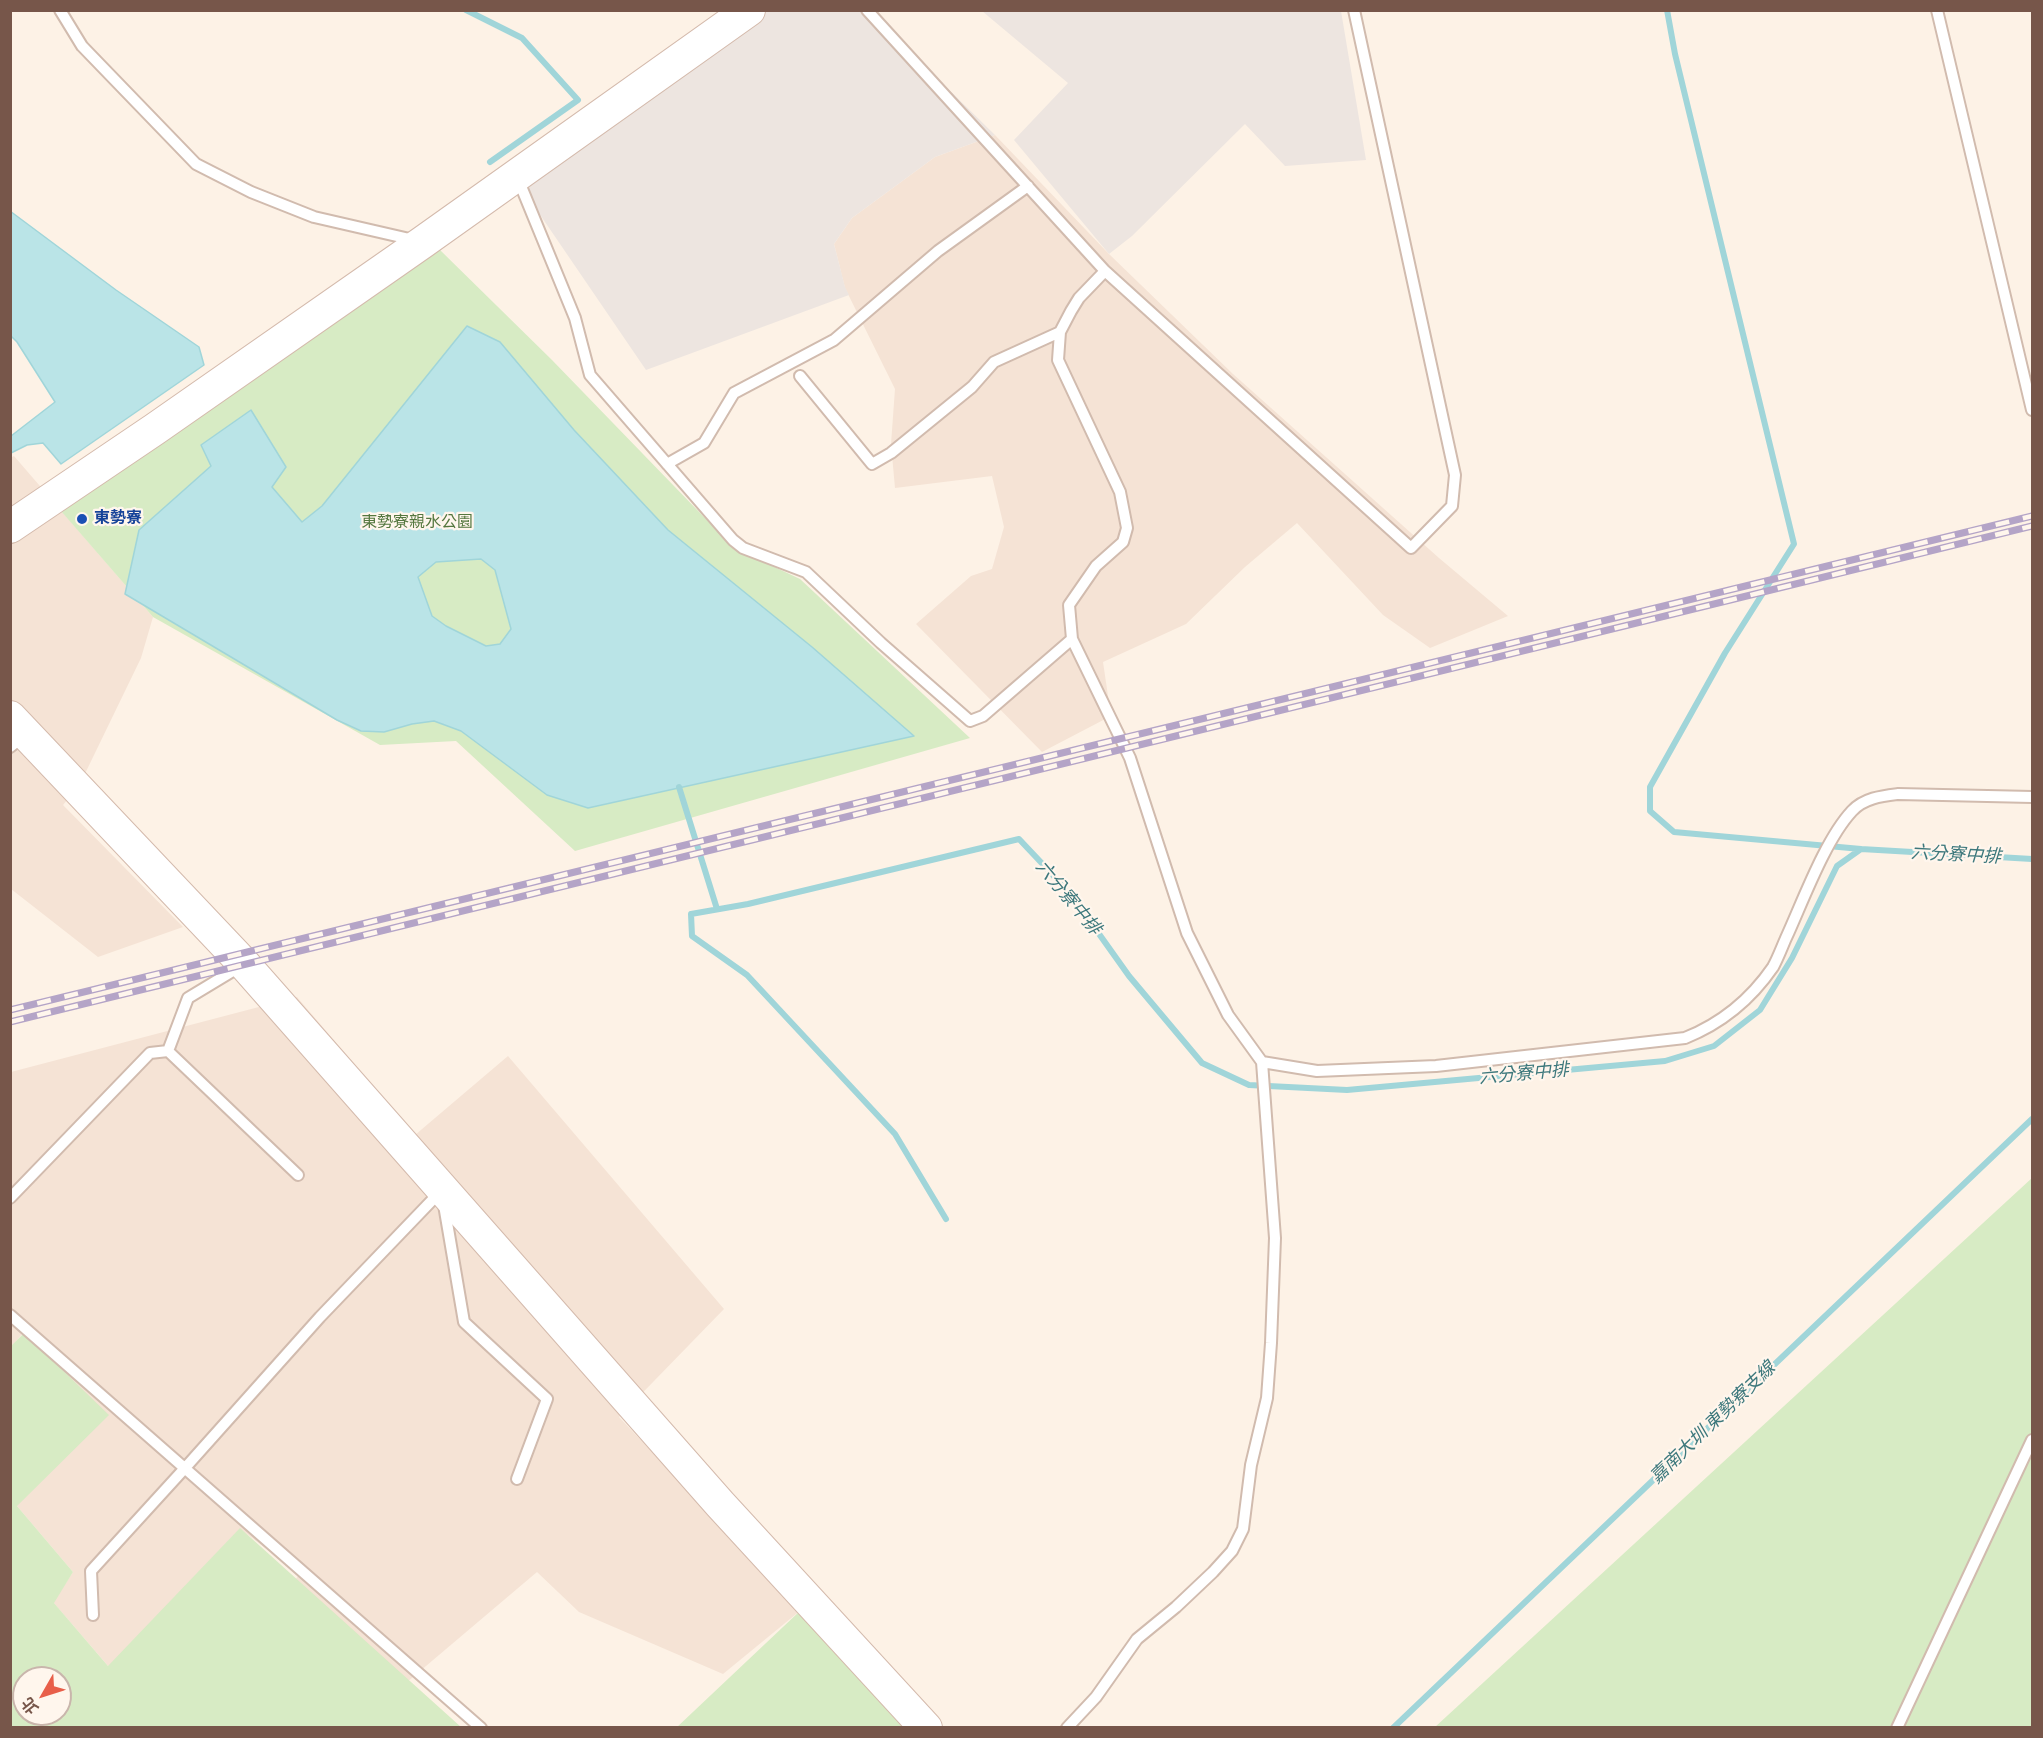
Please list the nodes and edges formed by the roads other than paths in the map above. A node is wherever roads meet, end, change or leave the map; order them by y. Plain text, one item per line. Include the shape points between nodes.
1 (60, 10) edge
2 (750, 10) edge
3 (867, 10) edge
4 (1354, 10) edge
5 (1937, 10) edge
6 (517, 176) junction
7 (1028, 186) junction
8 (423, 242) junction
9 (1105, 271) junction
10 (1060, 332) junction
11 (800, 376) dead end
12 (2032, 410) edge
13 (667, 464) junction
14 (10, 527) edge
15 (1072, 639) junction
16 (16, 733) edge
17 (2032, 797) edge
18 (244, 964) junction
19 (168, 1051) junction
20 (1262, 1067) junction
21 (298, 1175) dead end
22 (442, 1190) junction
23 (10, 1198) edge
24 (10, 1315) edge
25 (2032, 1440) edge
26 (185, 1468) junction
27 (516, 1479) dead end
28 (93, 1615) dead end
29 (481, 1728) edge
30 (926, 1728) edge
31 (1067, 1728) edge
32 (1897, 1728) edge

1 - 8 lane via 82,46 196,164 251,192 314,217
2 - 6 street
3 - 7 lane
4 - 9 lane via 1455,475 1452,506 1411,548
5 - 12 lane
6 - 8 street
6 - 13 lane via 575,318 590,375
7 - 9 lane
7 - 13 lane via 938,251 834,340 734,393 704,443
8 - 14 street
9 - 10 lane via 1079,298
10 - 11 lane via 994,362 972,387 872,464
10 - 15 lane via 1058,360 1120,492 1127,528 1122,542 1096,566 1069,605
13 - 15 lane via 733,540 743,548 806,572 970,721 983,716
15 - 20 lane via 1130,758 1187,933 1228,1015
16 - 18 street
17 - 20 lane via 1898,794 1876,796 1853,810 1823,859 1773,966 1730,1013 1708,1029 1685,1038 1436,1066 1317,1071
18 - 19 lane via 188,998
18 - 22 street
19 - 21 lane
19 - 23 lane via 150,1053
20 - 31 lane via 1275,1238 1271,1343 1267,1398 1251,1465 1243,1529 1232,1551 1213,1572 1137,1639 1096,1697
22 - 26 lane via 320,1317
22 - 27 lane via 464,1322 548,1400
22 - 30 street via 720,1504
24 - 26 lane
25 - 32 lane
26 - 28 lane via 91,1571
26 - 29 lane

